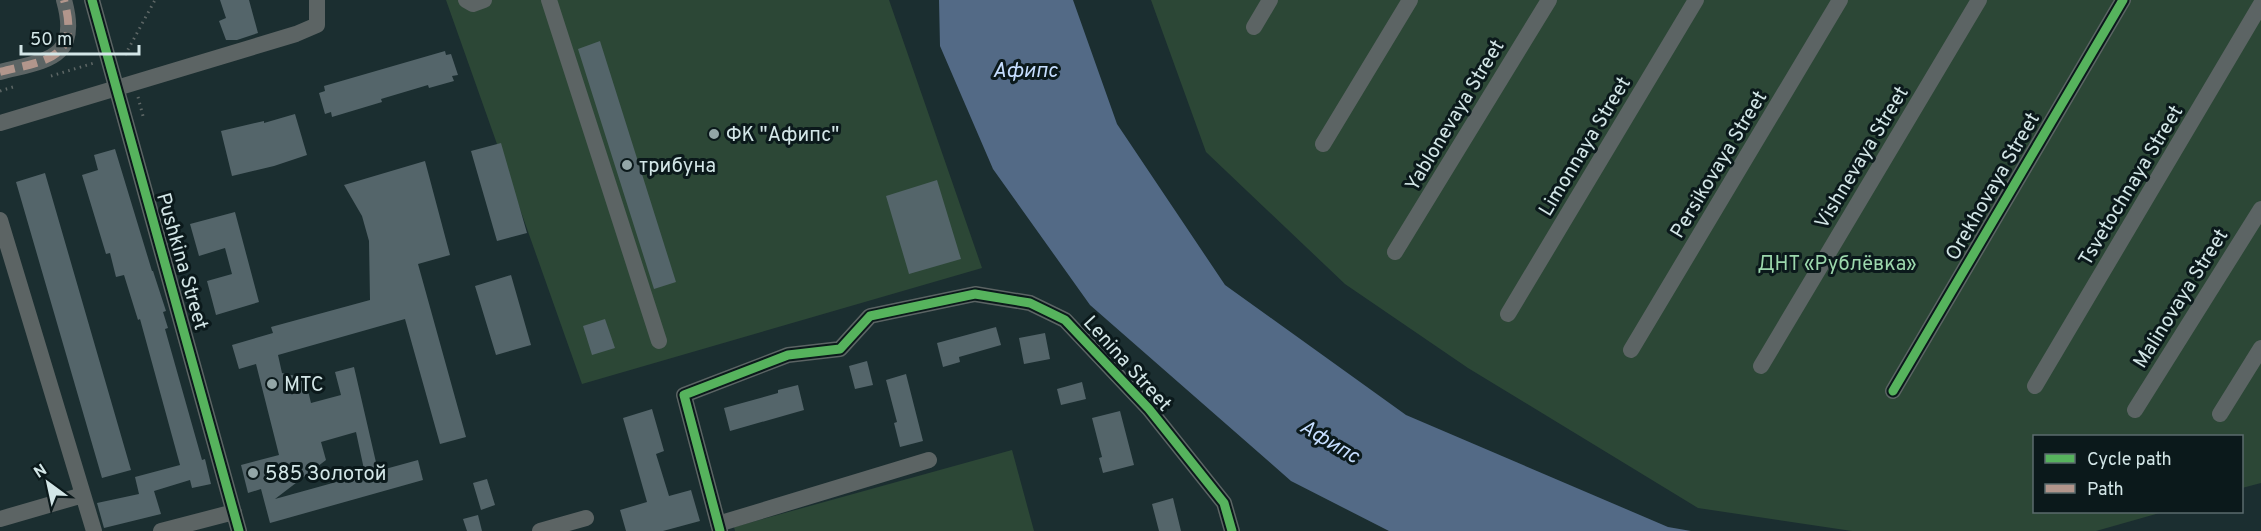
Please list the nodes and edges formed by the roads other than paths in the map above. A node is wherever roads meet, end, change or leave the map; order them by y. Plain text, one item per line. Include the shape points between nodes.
1 (64, 0) edge
2 (92, 0) edge
3 (317, 0) edge
4 (466, 0) edge
5 (484, 0) edge
6 (549, 0) edge
7 (1270, 0) edge
8 (1410, 0) edge
9 (1549, 0) edge
10 (1696, 0) edge
11 (1840, 0) edge
12 (1979, 0) edge
13 (2123, 0) edge
14 (2261, 4) edge
15 (1254, 27) dead end
16 (0, 72) edge
17 (116, 88) junction
18 (0, 123) edge
19 (1323, 144) dead end
20 (2261, 209) edge
21 (0, 220) edge
22 (1395, 252) dead end
23 (1508, 314) dead end
24 (659, 341) dead end
25 (2261, 348) edge
26 (1631, 350) dead end
27 (1761, 366) dead end
28 (2035, 386) dead end
29 (1893, 391) dead end
30 (2135, 410) dead end
31 (2220, 414) dead end
32 (929, 460) dead end
33 (83, 495) junction
34 (234, 512) junction
35 (586, 518) dead end
36 (0, 519) edge
37 (719, 527) edge
38 (558, 529) edge
39 (94, 531) edge
40 (161, 531) edge
41 (239, 531) edge
42 (540, 531) edge
43 (1232, 531) edge

1 - 16 street via 69,33 62,48 53,58
2 - 17 street, Pushkina Street via 116,59
3 - 17 street via 316,25 296,34
4 - 5 street via 473,4
6 - 24 street
7 - 15 street
8 - 19 street
9 - 22 street, Yablonevaya Street
10 - 23 street, Limonnaya Street
11 - 26 street, Persikovaya Street
12 - 27 street, Vishnevaya Street
13 - 29 street, Orekhovaya Street
14 - 28 street, Tsvetochnaya Street
17 - 18 street
17 - 34 street, Pushkina Street
20 - 30 street, Malinovaya Street
21 - 33 street
25 - 31 street
32 - 37 street
33 - 36 street
33 - 39 street
34 - 40 street
34 - 41 street, Pushkina Street
35 - 38 street
37 - 43 street, Lenina Street via 684,395 788,355 840,349 870,316 975,294 1030,303 1065,320 1149,409 1224,503
38 - 42 street

